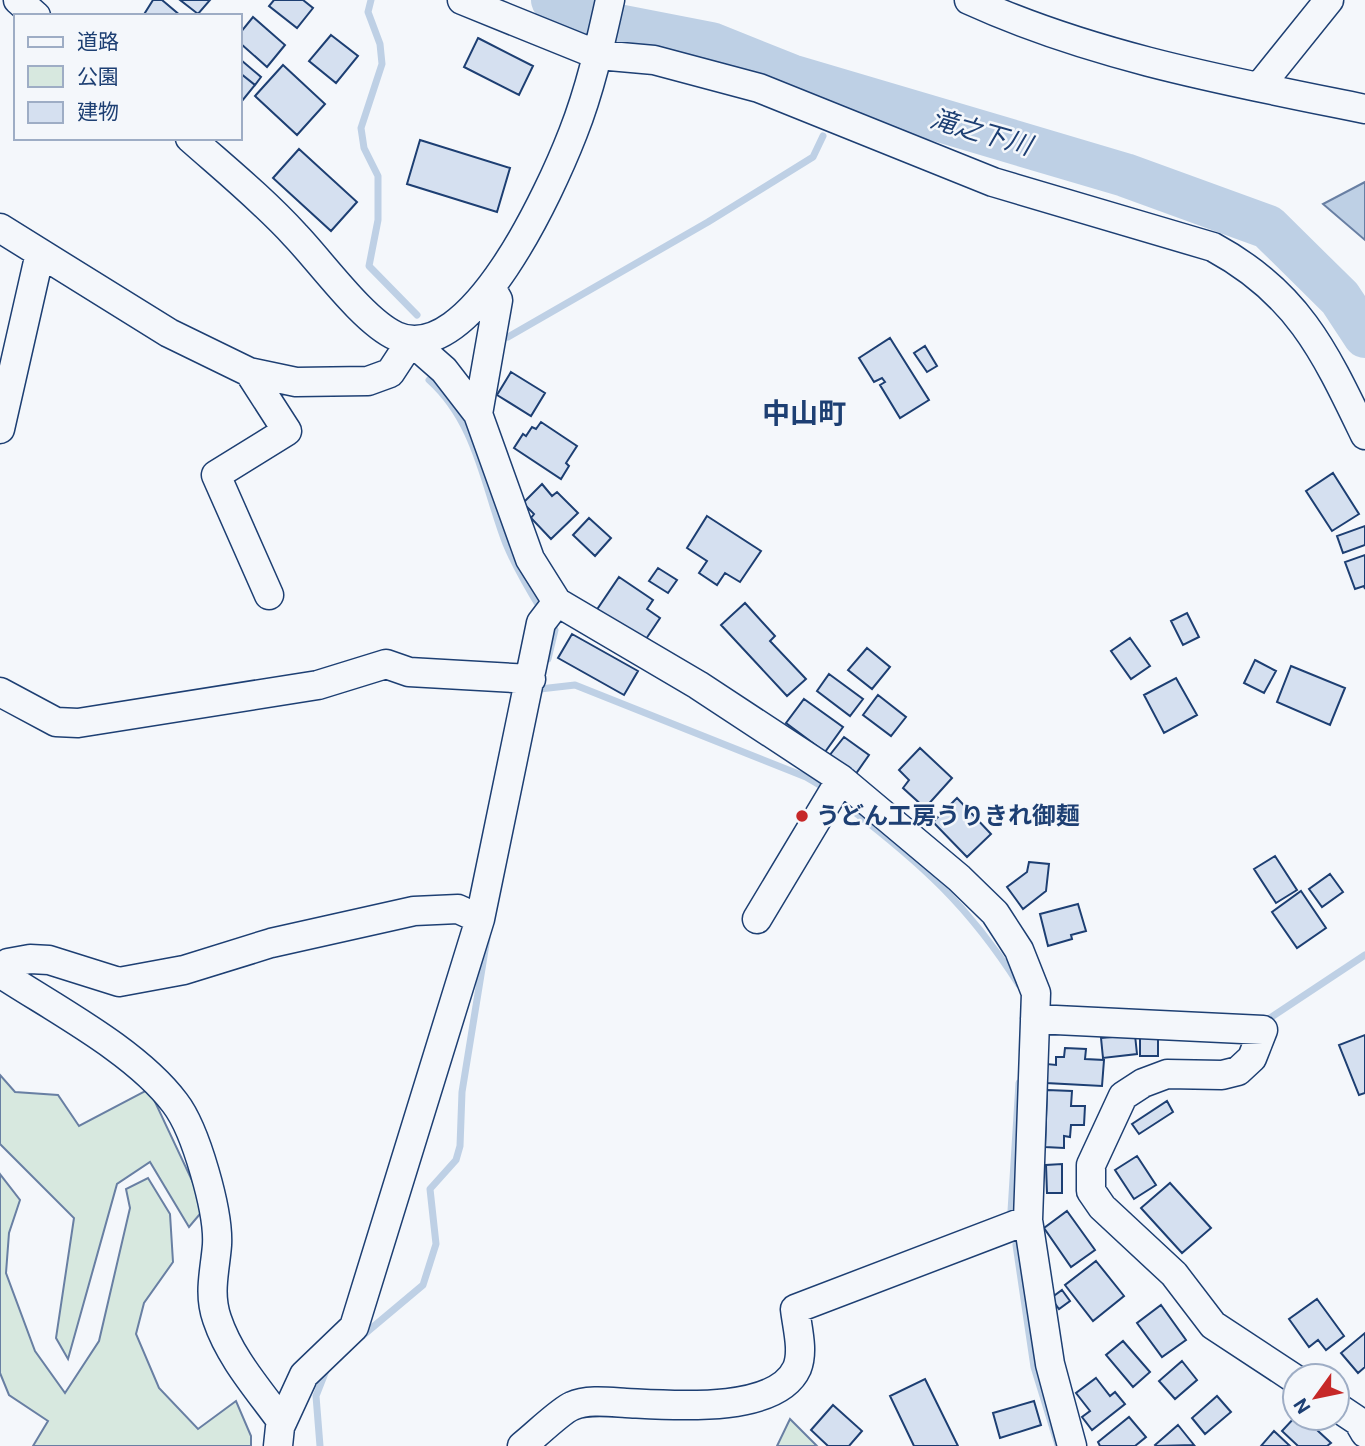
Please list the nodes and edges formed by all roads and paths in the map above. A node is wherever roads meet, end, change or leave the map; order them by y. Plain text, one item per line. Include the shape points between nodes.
1 (18, 0) edge
2 (462, 0) edge
3 (610, 0) edge
4 (1329, 0) edge
5 (981, 2) edge
6 (34, 14) edge
7 (599, 50) junction
8 (1259, 87) junction
9 (1365, 109) edge
10 (192, 140) edge
11 (0, 228) edge
12 (40, 253) junction
13 (492, 289) junction
14 (411, 341) junction
15 (249, 372) junction
16 (478, 414) junction
17 (0, 429) edge
18 (1365, 435) edge
19 (270, 595) dead end
20 (549, 611) junction
21 (531, 679) junction
22 (0, 692) edge
23 (841, 779) junction
24 (480, 919) junction
25 (757, 919) dead end
26 (0, 973) edge
27 (1035, 1019) junction
28 (1028, 1220) junction
29 (1281, 1370) edge
30 (280, 1434) edge
31 (522, 1446) edge
32 (1072, 1446) edge

1 - 6 street
2 - 7 street
3 - 7 street
4 - 8 street
5 - 8 street via 1043,29 1183,71
7 - 13 street via 562,159
7 - 18 street via 759,88 993,182 1213,247 1242,263 1284,297 1332,369
8 - 9 street
10 - 14 street via 294,233 376,324
11 - 12 street
12 - 15 street via 169,333
12 - 17 street
13 - 14 street via 446,330 428,340
13 - 16 street via 498,300
14 - 15 street via 390,373 368,381 296,382
14 - 16 street via 444,370
15 - 19 street via 287,431 216,475
16 - 20 street
20 - 21 street
20 - 23 street via 698,685
21 - 22 street via 409,672 386,664 318,685 78,723 56,722
21 - 24 street
23 - 25 street
23 - 27 street via 995,913 1019,950 1032,982
24 - 26 street via 458,909 414,911 271,943 184,970 119,982 30,958 8,963
24 - 30 street via 354,1327 304,1375
26 - 30 street via 127,1056 176,1104 217,1214 211,1282 216,1318
27 - 28 street
27 - 29 street via 1263,1030 1252,1058 1238,1071 1167,1074 1124,1097 1091,1165 1091,1191 1102,1208 1174,1273 1213,1325
28 - 31 street via 795,1309 800,1349 797,1367 784,1385 760,1396 688,1405 572,1405
28 - 32 street via 1050,1364

